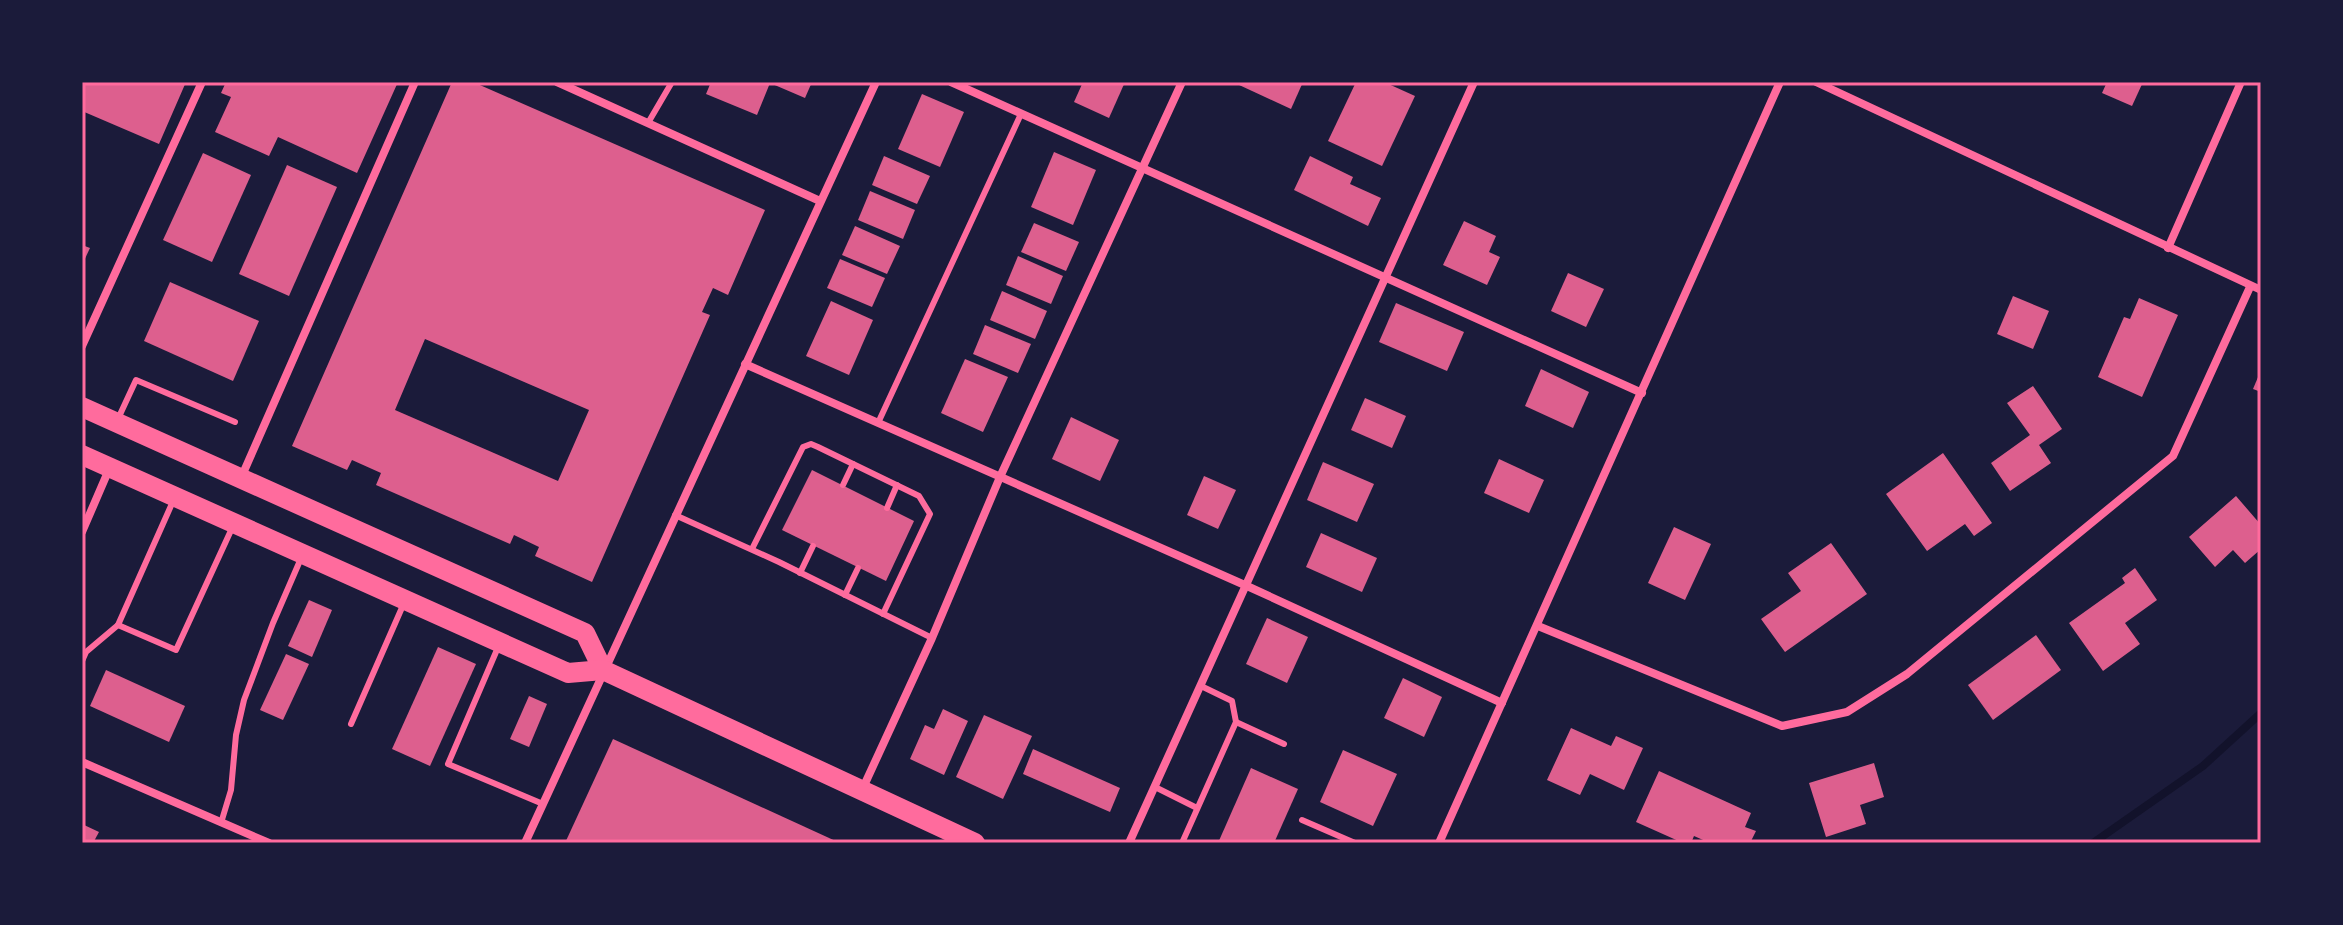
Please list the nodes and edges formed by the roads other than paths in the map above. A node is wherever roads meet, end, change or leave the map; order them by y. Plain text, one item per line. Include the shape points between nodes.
1 (202, 82) edge
2 (415, 82) edge
3 (557, 82) edge
4 (672, 82) edge
5 (876, 82) edge
6 (951, 82) edge
7 (1182, 82) edge
8 (1474, 82) edge
9 (1780, 82) edge
10 (1816, 82) edge
11 (2241, 82) edge
12 (1021, 114) junction
13 (648, 123) junction
14 (1143, 169) junction
15 (820, 201) junction
16 (2168, 248) junction
17 (1387, 277) junction
18 (2250, 287) junction
19 (2261, 290) edge
20 (82, 346) edge
21 (745, 364) junction
22 (1642, 393) junction
23 (82, 407) edge
24 (117, 422) junction
25 (235, 422) dead end
26 (878, 423) junction
27 (82, 455) edge
28 (853, 464) junction
29 (110, 467) junction
30 (1000, 477) junction
31 (241, 478) junction
32 (843, 485) dead end
33 (897, 485) junction
34 (175, 496) junction
35 (887, 508) dead end
36 (675, 515) junction
37 (234, 522) junction
38 (82, 532) edge
39 (813, 546) dead end
40 (752, 549) junction
41 (303, 553) junction
42 (858, 568) dead end
43 (800, 573) junction
44 (1247, 586) junction
45 (845, 595) junction
46 (405, 599) junction
47 (883, 614) junction
48 (118, 625) junction
49 (1538, 626) junction
50 (932, 638) junction
51 (500, 643) junction
52 (82, 661) edge
53 (603, 670) junction
54 (1201, 686) junction
55 (1502, 703) junction
56 (1236, 722) junction
57 (351, 724) dead end
58 (1284, 744) dead end
59 (82, 762) edge
60 (1155, 787) junction
61 (862, 791) junction
62 (543, 804) junction
63 (1197, 808) junction
64 (1302, 820) dead end
65 (221, 823) junction
66 (247, 833) junction
67 (242, 843) edge
68 (269, 843) edge
69 (525, 843) edge
70 (975, 843) edge
71 (1129, 843) edge
72 (1182, 843) edge
73 (1355, 843) edge
74 (1439, 843) edge

1 - 20 street
2 - 31 street
3 - 13 street
4 - 13 lane
5 - 15 street
6 - 12 street
7 - 14 street
8 - 17 street
9 - 22 street
10 - 16 street
11 - 16 street
12 - 14 street
12 - 26 lane
13 - 15 street
14 - 17 street
14 - 30 street
15 - 21 street
16 - 18 street
17 - 22 street
17 - 44 street
18 - 19 street
18 - 49 street via 2173,456 1907,674 1847,712 1782,726
21 - 26 street
21 - 36 street
22 - 49 street
23 - 24 main road
24 - 25 lane via 136,380
24 - 31 main road
26 - 30 street
27 - 29 main road
28 - 32 lane
28 - 33 lane
28 - 40 lane via 811,444 803,447
29 - 34 main road
29 - 38 street
30 - 44 street
30 - 50 street
31 - 53 main road via 585,633
33 - 35 lane
33 - 47 lane via 919,496 930,514
34 - 37 main road
34 - 48 lane
36 - 40 lane
36 - 53 street
37 - 41 main road
37 - 48 lane via 176,650
39 - 43 lane
40 - 43 lane
41 - 46 main road
41 - 65 lane via 244,700
42 - 45 lane
43 - 45 lane
44 - 54 street
44 - 55 street
45 - 47 lane
46 - 51 main road
46 - 57 lane
47 - 50 lane
48 - 52 lane
49 - 55 street
50 - 61 street
51 - 53 main road via 568,673
51 - 62 lane via 448,764
53 - 61 main road
53 - 62 street
54 - 56 lane via 1232,701
54 - 60 street
55 - 74 street
56 - 58 lane
56 - 63 lane
59 - 65 street
60 - 63 lane
60 - 71 street
61 - 70 main road
62 - 69 street
63 - 72 lane
64 - 73 lane
65 - 66 street
66 - 67 street
66 - 68 street

